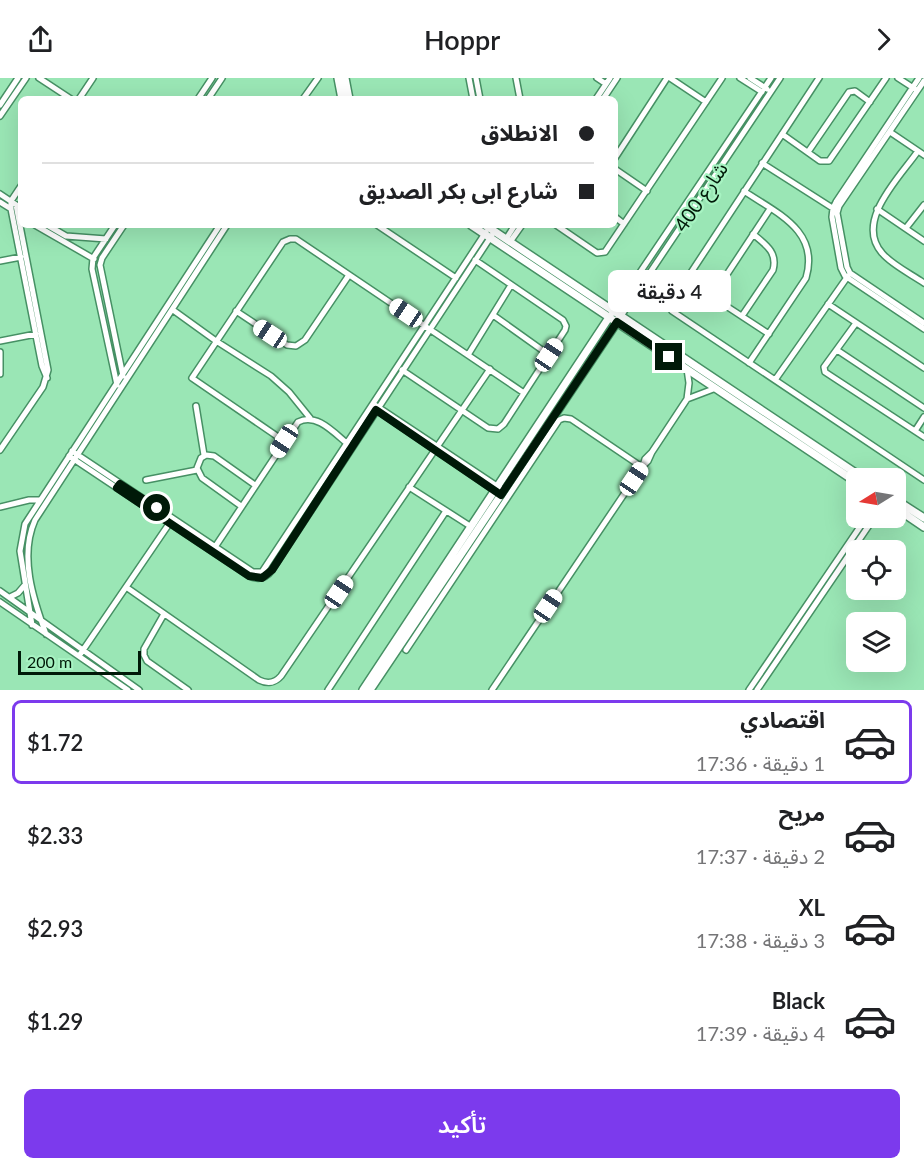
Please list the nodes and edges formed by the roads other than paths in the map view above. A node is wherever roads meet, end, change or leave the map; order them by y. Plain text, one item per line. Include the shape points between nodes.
1 (18, 78) edge
2 (26, 78) edge
3 (39, 78) edge
4 (93, 78) edge
5 (212, 78) edge
6 (222, 78) edge
7 (318, 78) edge
8 (338, 78) edge
9 (345, 78) edge
10 (469, 78) edge
11 (476, 78) edge
12 (516, 78) edge
13 (597, 78) edge
14 (610, 78) edge
15 (617, 78) edge
16 (668, 78) edge
17 (722, 78) edge
18 (740, 78) edge
19 (750, 78) edge
20 (771, 78) edge
21 (780, 78) edge
22 (819, 78) edge
23 (886, 78) edge
24 (898, 78) edge
25 (919, 78) edge
26 (924, 81) edge
27 (606, 84) junction
28 (915, 89) junction
29 (764, 90) junction
30 (771, 92) junction
31 (66, 96) edge
32 (81, 96) edge
33 (200, 96) edge
34 (210, 96) edge
35 (305, 96) edge
36 (341, 96) edge
37 (348, 96) edge
38 (472, 96) edge
39 (479, 96) edge
40 (519, 96) edge
41 (598, 96) edge
42 (605, 96) edge
43 (706, 102) junction
44 (870, 102) junction
45 (2, 106) edge
46 (0, 117) edge
47 (890, 132) junction
48 (782, 134) junction
49 (918, 151) junction
50 (808, 152) junction
51 (618, 153) edge
52 (924, 155) edge
53 (762, 164) junction
54 (618, 172) edge
55 (647, 191) junction
56 (744, 191) junction
57 (0, 194) edge
58 (0, 202) edge
59 (924, 205) edge
60 (16, 209) edge
61 (770, 209) junction
62 (835, 209) junction
63 (877, 209) junction
64 (618, 219) edge
65 (624, 224) junction
66 (20, 228) edge
67 (40, 228) edge
68 (52, 228) edge
69 (113, 228) edge
70 (122, 228) edge
71 (218, 228) edge
72 (226, 228) edge
73 (381, 228) edge
74 (514, 228) edge
75 (519, 228) edge
76 (561, 228) edge
77 (906, 228) junction
78 (489, 231) edge
79 (753, 234) junction
80 (106, 239) junction
81 (924, 240) edge
82 (508, 241) junction
83 (21, 257) junction
84 (93, 258) junction
85 (475, 260) junction
86 (0, 261) edge
87 (100, 261) junction
88 (349, 275) junction
89 (849, 276) junction
90 (456, 278) junction
91 (924, 283) edge
92 (511, 285) junction
93 (828, 304) junction
94 (172, 310) junction
95 (236, 311) junction
96 (611, 314) junction
97 (493, 315) junction
98 (742, 316) junction
99 (619, 319) junction
100 (856, 323) junction
101 (924, 323) edge
102 (427, 327) junction
103 (924, 329) edge
104 (36, 334) junction
105 (769, 334) junction
106 (216, 340) junction
107 (0, 341) edge
108 (837, 350) junction
109 (0, 352) edge
110 (468, 355) junction
111 (549, 355) junction
112 (749, 363) junction
113 (924, 368) edge
114 (490, 369) junction
115 (687, 369) junction
116 (402, 370) junction
117 (0, 374) edge
118 (122, 374) junction
119 (47, 379) junction
120 (775, 380) junction
121 (116, 383) junction
122 (124, 384) junction
123 (716, 388) junction
124 (118, 393) junction
125 (524, 393) junction
126 (687, 399) junction
127 (196, 406) dead end
128 (374, 407) junction
129 (924, 408) edge
130 (462, 410) junction
131 (924, 417) edge
132 (310, 418) junction
133 (915, 431) junction
134 (924, 437) edge
135 (284, 441) junction
136 (349, 445) junction
137 (436, 448) junction
138 (813, 448) junction
139 (0, 450) edge
140 (204, 455) junction
141 (74, 456) junction
142 (642, 466) junction
143 (846, 468) edge
144 (197, 470) junction
145 (846, 474) edge
146 (924, 479) edge
147 (146, 480) dead end
148 (255, 485) junction
149 (409, 487) junction
150 (499, 491) junction
151 (39, 500) junction
152 (46, 502) junction
153 (241, 506) junction
154 (906, 506) edge
155 (0, 507) edge
156 (446, 511) junction
157 (906, 515) edge
158 (924, 518) edge
159 (171, 521) junction
160 (470, 526) junction
161 (924, 527) edge
162 (859, 528) edge
163 (867, 528) edge
164 (215, 547) junction
165 (24, 586) junction
166 (126, 587) junction
167 (0, 591) edge
168 (10, 597) junction
169 (0, 602) edge
170 (29, 611) junction
171 (164, 614) junction
172 (41, 622) junction
173 (32, 625) junction
174 (46, 634) junction
175 (406, 650) dead end
176 (81, 654) junction
177 (128, 690) edge
178 (139, 690) edge
179 (188, 690) edge
180 (328, 690) edge
181 (363, 690) edge
182 (370, 690) edge
183 (492, 690) edge
184 (749, 690) edge
185 (757, 690) edge

1 - 45 street
2 - 45 street
3 - 31 street
4 - 32 street
5 - 33 street
6 - 34 street
7 - 35 street
8 - 36 main road
9 - 37 main road
10 - 38 street
11 - 39 street
12 - 40 street
13 - 27 street
14 - 27 street
15 - 42 street
16 - 43 street
16 - 51 street
17 - 43 street
18 - 29 street
19 - 29 street
20 - 29 street, شارع 400
21 - 30 street, شارع 400
22 - 48 street
23 - 44 street
24 - 28 street
25 - 28 street
26 - 28 street
27 - 41 street
28 - 47 street
28 - 62 street
29 - 30 street
29 - 96 street, شارع 400
30 - 99 street, شارع 400
43 - 55 street
44 - 50 street via 829,161 823,162
44 - 50 street via 849,92
45 - 46 street
47 - 49 street
47 - 62 street
48 - 50 street
48 - 53 street
49 - 52 street
49 - 63 street
53 - 56 street
53 - 62 street
54 - 55 street
55 - 65 street
56 - 61 street
56 - 112 street via 669,306
57 - 60 street
58 - 60 street
59 - 77 street
60 - 83 street
61 - 79 street
61 - 105 street via 799,231 809,261 806,278
62 - 89 street via 832,217 842,270
63 - 77 street
63 - 91 street via 873,228 879,249
64 - 65 street
65 - 76 street via 600,254
66 - 119 street via 48,366
67 - 84 street
68 - 80 street via 66,236
69 - 80 street
70 - 87 street
71 - 118 street
72 - 94 street
73 - 90 street
74 - 82 street
75 - 82 street
77 - 81 street
78 - 82 main road
78 - 85 street
78 - 90 street
78 - 96 main road
79 - 98 street via 769,247 775,262
79 - 98 street via 714,294
80 - 84 street
82 - 96 main road
83 - 86 street
83 - 104 street
84 - 87 street
84 - 121 street via 93,275
85 - 92 street
85 - 102 street
87 - 118 street
88 - 95 street via 304,342 296,346 286,345
88 - 95 street via 296,239 286,240
88 - 102 street
89 - 93 street
89 - 101 street
89 - 103 street
90 - 102 street
92 - 97 street
92 - 111 street via 565,324
93 - 100 street
93 - 120 street
94 - 106 street
94 - 122 street
95 - 106 street
96 - 99 main road
96 - 150 main road
97 - 110 street
97 - 111 street
98 - 105 street
99 - 115 main road
99 - 138 main road
99 - 150 main road
100 - 108 street
100 - 113 street
102 - 110 street
102 - 116 street
102 - 128 street
104 - 107 street
104 - 119 street
105 - 112 street
106 - 132 street via 278,381
106 - 135 street via 192,378
108 - 129 street
108 - 133 street via 824,367 825,372
109 - 117 street
110 - 114 street
111 - 125 street
112 - 120 street
114 - 125 street
114 - 130 street
115 - 123 main road
115 - 126 street
116 - 128 street
116 - 130 street
118 - 121 street
118 - 122 street
119 - 139 street
120 - 146 street
121 - 124 street
121 - 141 street
122 - 124 street
123 - 126 street
123 - 138 main road
124 - 141 street
125 - 130 street via 498,429 488,428
126 - 142 street
127 - 140 street
128 - 136 street
128 - 137 street
130 - 137 street
131 - 133 street
132 - 135 street via 295,424
132 - 136 street
133 - 134 street
135 - 148 street
136 - 159 street via 272,570 262,578 249,576
136 - 164 street via 264,571 254,572
137 - 149 street
137 - 150 street
138 - 143 main road
138 - 145 main road
140 - 144 street
140 - 148 street via 214,456
141 - 151 street
141 - 152 street
141 - 159 street
142 - 175 street via 571,419 559,420
142 - 183 street
144 - 147 street
144 - 153 street via 201,478
148 - 153 street
149 - 156 street
149 - 171 street via 276,680 259,680
150 - 160 main road
150 - 182 main road
151 - 152 street
151 - 155 street
151 - 165 street via 20,542
152 - 172 street via 31,529 27,549
153 - 164 street
154 - 158 main road
156 - 160 street
156 - 180 street
157 - 161 main road
159 - 164 street
159 - 166 street
160 - 181 main road
162 - 184 street
163 - 185 street
165 - 168 street
165 - 170 street
166 - 171 street
166 - 176 street
167 - 168 street
168 - 170 street
169 - 173 street
170 - 172 street
170 - 173 street
171 - 179 street via 144,655 149,663
172 - 174 street
172 - 176 street
173 - 174 street
174 - 176 street
176 - 177 street
176 - 178 street

